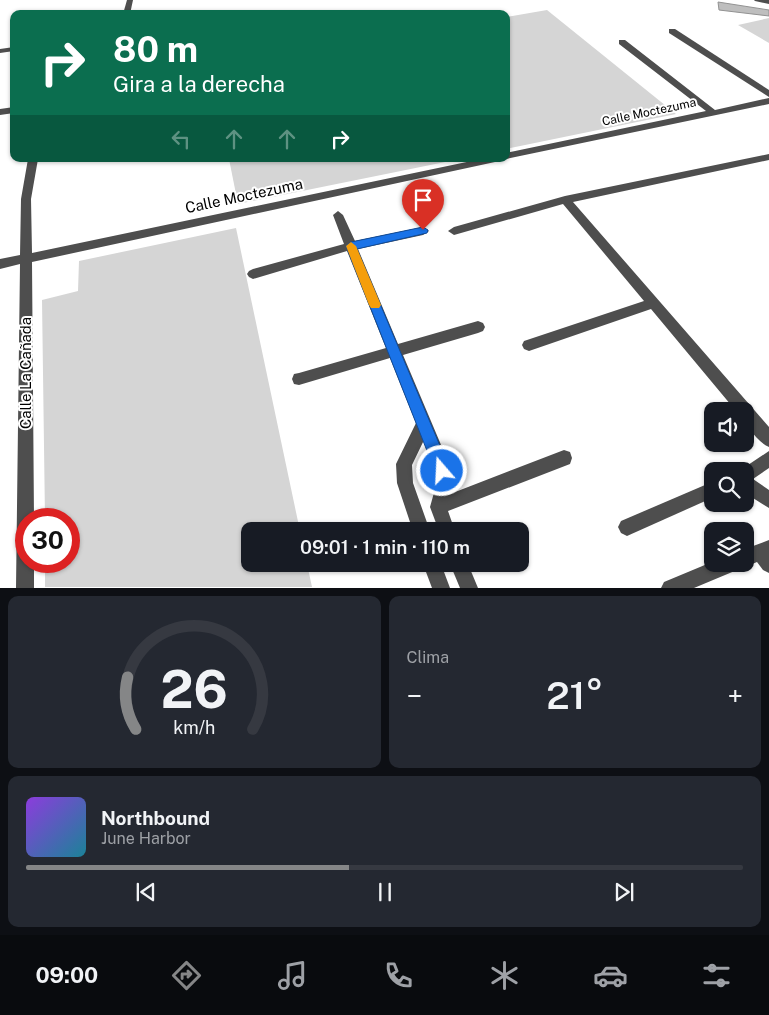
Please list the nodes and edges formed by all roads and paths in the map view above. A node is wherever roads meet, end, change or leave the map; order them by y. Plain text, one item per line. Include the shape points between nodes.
1 (757, 0) edge
2 (769, 2) edge
3 (672, 31) dead end
4 (622, 42) dead end
5 (769, 94) edge
6 (769, 101) edge
7 (714, 113) junction
8 (510, 155) edge
9 (769, 157) edge
10 (32, 162) edge
11 (481, 162) edge
12 (565, 200) junction
13 (338, 215) dead end
14 (423, 230) dead end
15 (454, 231) dead end
16 (351, 246) junction
17 (26, 257) junction
18 (0, 264) edge
19 (253, 274) dead end
20 (654, 303) junction
21 (478, 327) dead end
22 (529, 345) dead end
23 (395, 352) junction
24 (300, 379) dead end
25 (424, 423) junction
26 (769, 439) edge
27 (564, 458) dead end
28 (769, 459) edge
29 (754, 469) edge
30 (754, 489) edge
31 (704, 493) edge
32 (769, 500) edge
33 (438, 507) junction
34 (418, 522) edge
35 (444, 522) edge
36 (627, 527) dead end
37 (435, 572) edge
38 (462, 572) edge
39 (711, 572) edge
40 (25, 588) edge
41 (440, 588) edge
42 (469, 588) edge
43 (670, 588) edge

1 - 2 street
3 - 5 street
4 - 7 street
6 - 7 street, Calle Moctezuma
7 - 8 street, Calle Moctezuma
9 - 12 street
10 - 17 street, Calle La Cañada via 26,199
11 - 17 street, Calle Moctezuma
12 - 15 street
12 - 20 street
13 - 16 street
14 - 16 street
16 - 19 street
16 - 23 street
17 - 18 street, Calle Moctezuma
17 - 40 street, Calle La Cañada
20 - 22 street
20 - 26 street
21 - 23 street
23 - 24 street
23 - 25 street
25 - 33 street via 445,482
25 - 34 street via 404,464 405,483
27 - 33 street
28 - 29 street
30 - 32 street
31 - 36 street
33 - 35 street
37 - 41 street
38 - 42 street
39 - 43 street

